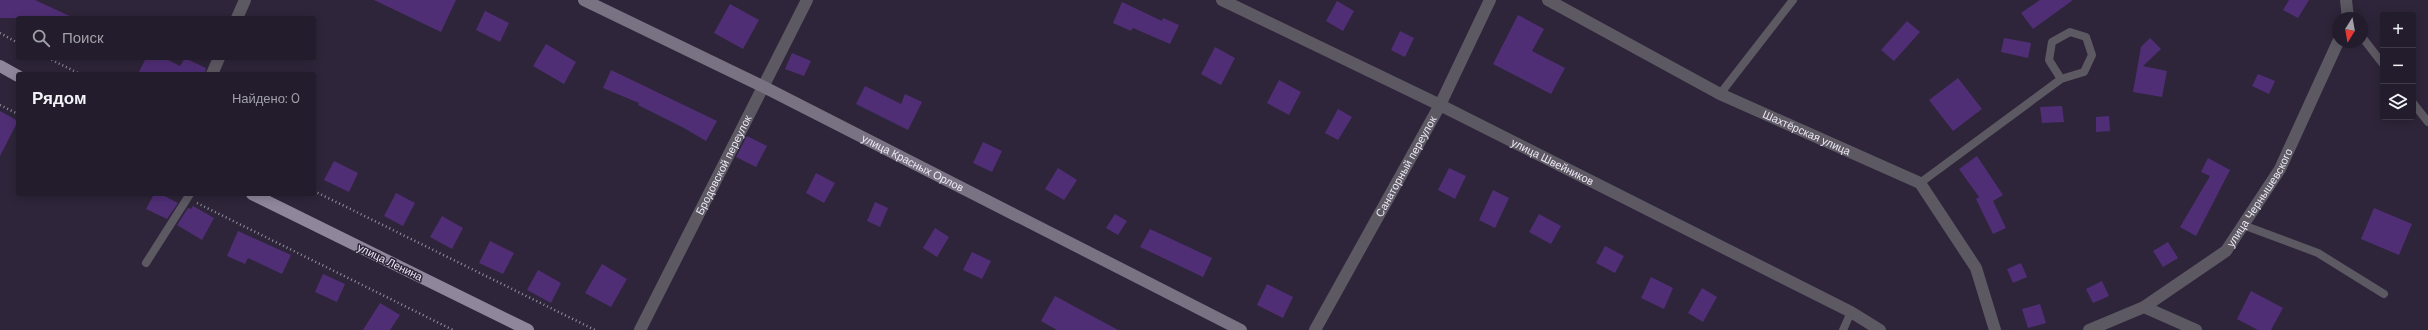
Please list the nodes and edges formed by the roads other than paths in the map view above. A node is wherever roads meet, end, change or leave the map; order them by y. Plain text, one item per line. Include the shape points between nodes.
1 (246, 0) edge
2 (584, 0) edge
3 (807, 0) edge
4 (1222, 0) edge
5 (1490, 0) edge
6 (1548, 0) edge
7 (1793, 0) edge
8 (2346, 0) edge
9 (2347, 12) edge
10 (238, 16) edge
11 (2368, 45) edge
12 (2335, 48) edge
13 (218, 60) edge
14 (2380, 60) edge
15 (0, 66) edge
16 (213, 72) edge
17 (16, 75) edge
18 (2061, 79) junction
19 (764, 87) junction
20 (1720, 94) junction
21 (1440, 105) junction
22 (2416, 107) edge
23 (2428, 122) edge
24 (1920, 183) junction
25 (189, 196) edge
26 (256, 196) edge
27 (2243, 225) junction
28 (146, 263) dead end
29 (2384, 294) dead end
30 (2144, 307) junction
31 (1851, 312) junction
32 (528, 330) edge
33 (640, 330) edge
34 (1241, 330) edge
35 (1315, 330) edge
36 (1843, 330) edge
37 (1880, 330) edge
38 (1995, 330) edge
39 (2089, 330) edge
40 (2196, 330) edge

1 - 10 street
2 - 19 street, улица Красных Орлов
3 - 19 street, Бродовской переулок
4 - 21 street, улица Швейников
5 - 21 street, Санаторный переулок
6 - 20 street, Шахтёрская улица
7 - 20 lane
8 - 9 street
11 - 14 lane
12 - 27 street, улица Чернышевского via 2280,169
13 - 16 street
15 - 17 main road
18 - 18 lane via 2084,72 2092,55 2086,37 2070,32 2052,42 2049,60
18 - 24 lane
19 - 33 street, Бродовской переулок
19 - 34 street, улица Красных Орлов
20 - 24 street, Шахтёрская улица
21 - 31 street, улица Швейников
21 - 35 street, Санаторный переулок
22 - 23 lane
24 - 38 street via 1976,268
25 - 28 lane
26 - 32 main road, улица Ленина
27 - 29 lane via 2318,253
27 - 30 street, улица Чернышевского via 2226,251
30 - 39 street, улица Чернышевского
30 - 40 street
31 - 36 lane
31 - 37 street, улица Швейников

